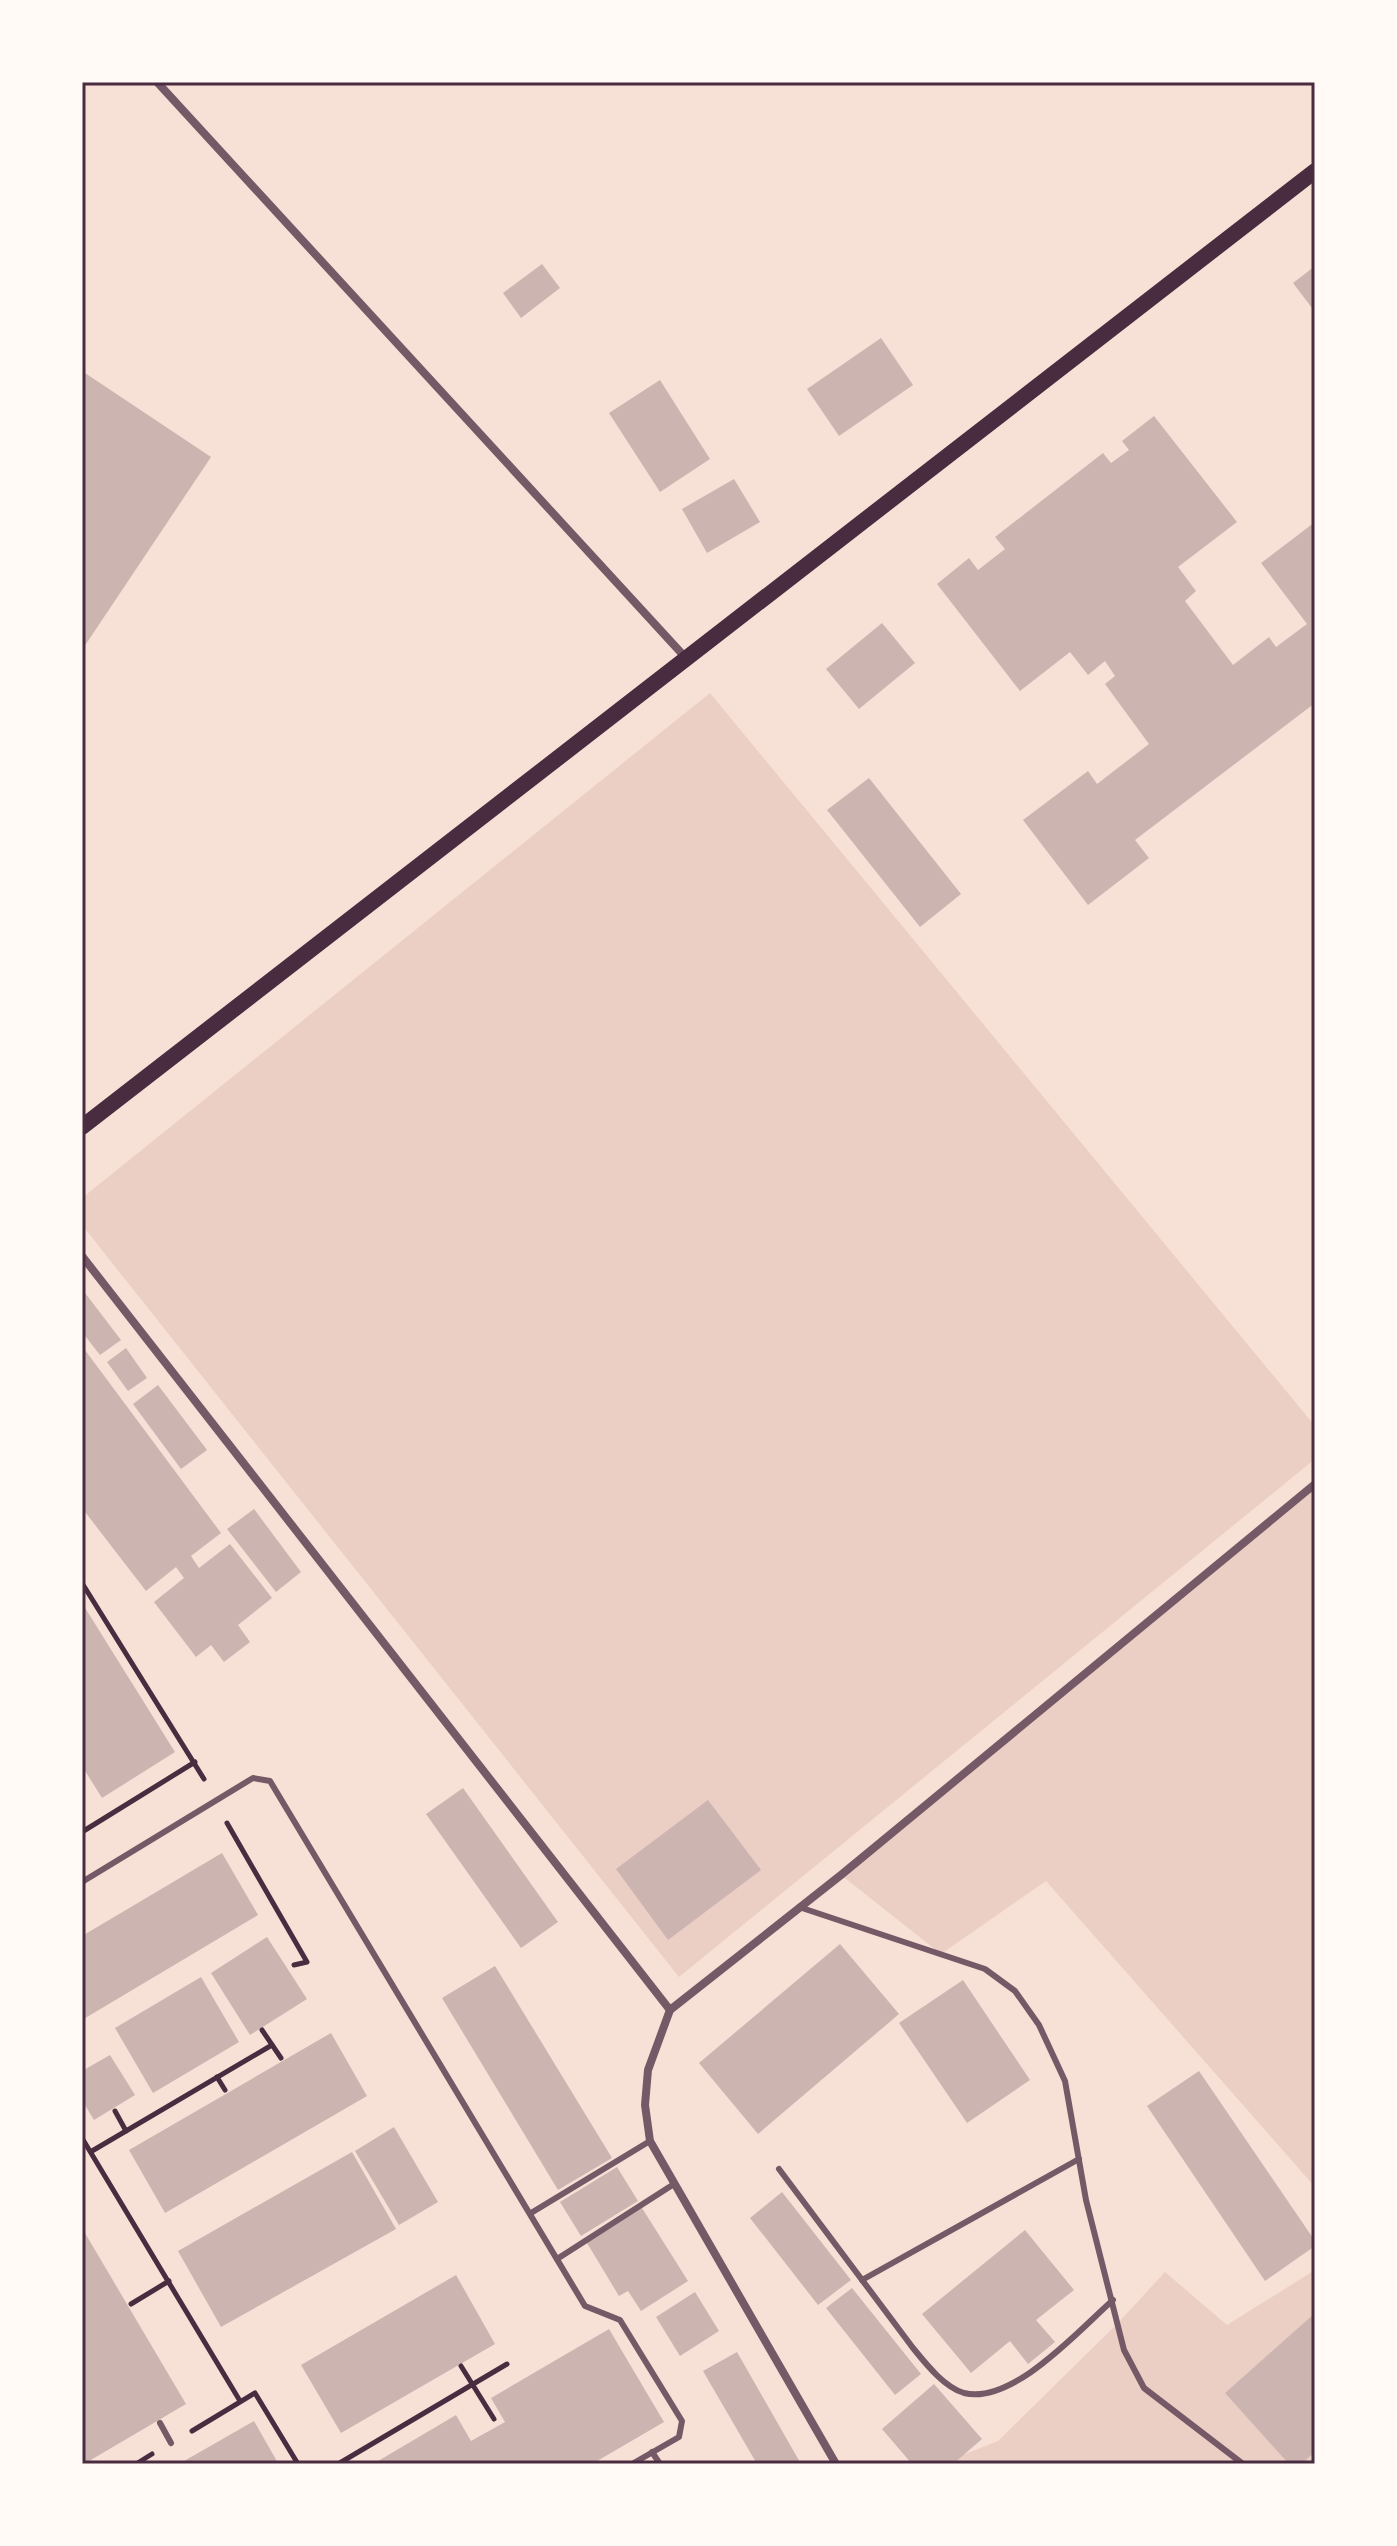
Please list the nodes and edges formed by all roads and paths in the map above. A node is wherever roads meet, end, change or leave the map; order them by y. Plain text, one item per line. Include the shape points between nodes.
1 (157, 82) edge
2 (1315, 171) edge
3 (685, 657) junction
4 (82, 1127) edge
5 (82, 1256) edge
6 (1315, 1484) edge
7 (195, 1762) dead end
8 (82, 1832) edge
9 (82, 1882) edge
10 (799, 1907) junction
11 (670, 2010) junction
12 (262, 2030) dead end
13 (272, 2045) junction
14 (281, 2058) dead end
15 (217, 2077) junction
16 (225, 2090) dead end
17 (115, 2111) dead end
18 (126, 2131) junction
19 (82, 2138) edge
20 (650, 2141) junction
21 (92, 2151) junction
22 (1079, 2159) junction
23 (779, 2169) dead end
24 (674, 2184) junction
25 (531, 2213) junction
26 (557, 2259) junction
27 (862, 2280) junction
28 (169, 2281) junction
29 (1113, 2300) junction
30 (131, 2304) dead end
31 (507, 2364) dead end
32 (461, 2366) dead end
33 (473, 2384) junction
34 (240, 2401) junction
35 (494, 2419) dead end
36 (160, 2423) dead end
37 (171, 2443) junction
38 (652, 2452) junction
39 (136, 2464) edge
40 (298, 2464) edge
41 (338, 2464) edge
42 (632, 2464) edge
43 (660, 2464) edge
44 (836, 2464) edge
45 (1243, 2464) edge

1 - 3 street
2 - 3 main road
3 - 4 main road
5 - 11 street
6 - 10 street
7 - 8 path
9 - 25 lane via 253,1778 270,1781
10 - 11 street
10 - 22 lane via 985,1969 1015,1991 1039,2025 1065,2081
11 - 20 street via 648,2070
12 - 13 path
13 - 14 path
13 - 15 path
15 - 16 path
15 - 18 path
17 - 18 path
18 - 21 path
19 - 21 path
20 - 24 street
20 - 25 lane
21 - 28 path
22 - 27 lane
22 - 29 lane
23 - 27 lane
24 - 26 lane
24 - 44 street
25 - 26 lane
26 - 38 lane via 585,2306 620,2320 682,2421 679,2437
27 - 29 lane via 937,2375 963,2393 993,2393 1032,2371
28 - 30 path
28 - 34 path
29 - 45 lane via 1124,2350 1144,2388
31 - 33 path
32 - 33 path
33 - 35 path
33 - 41 path
34 - 37 path
34 - 40 path via 255,2393
36 - 37 lane
37 - 39 path
38 - 42 lane
38 - 43 lane

